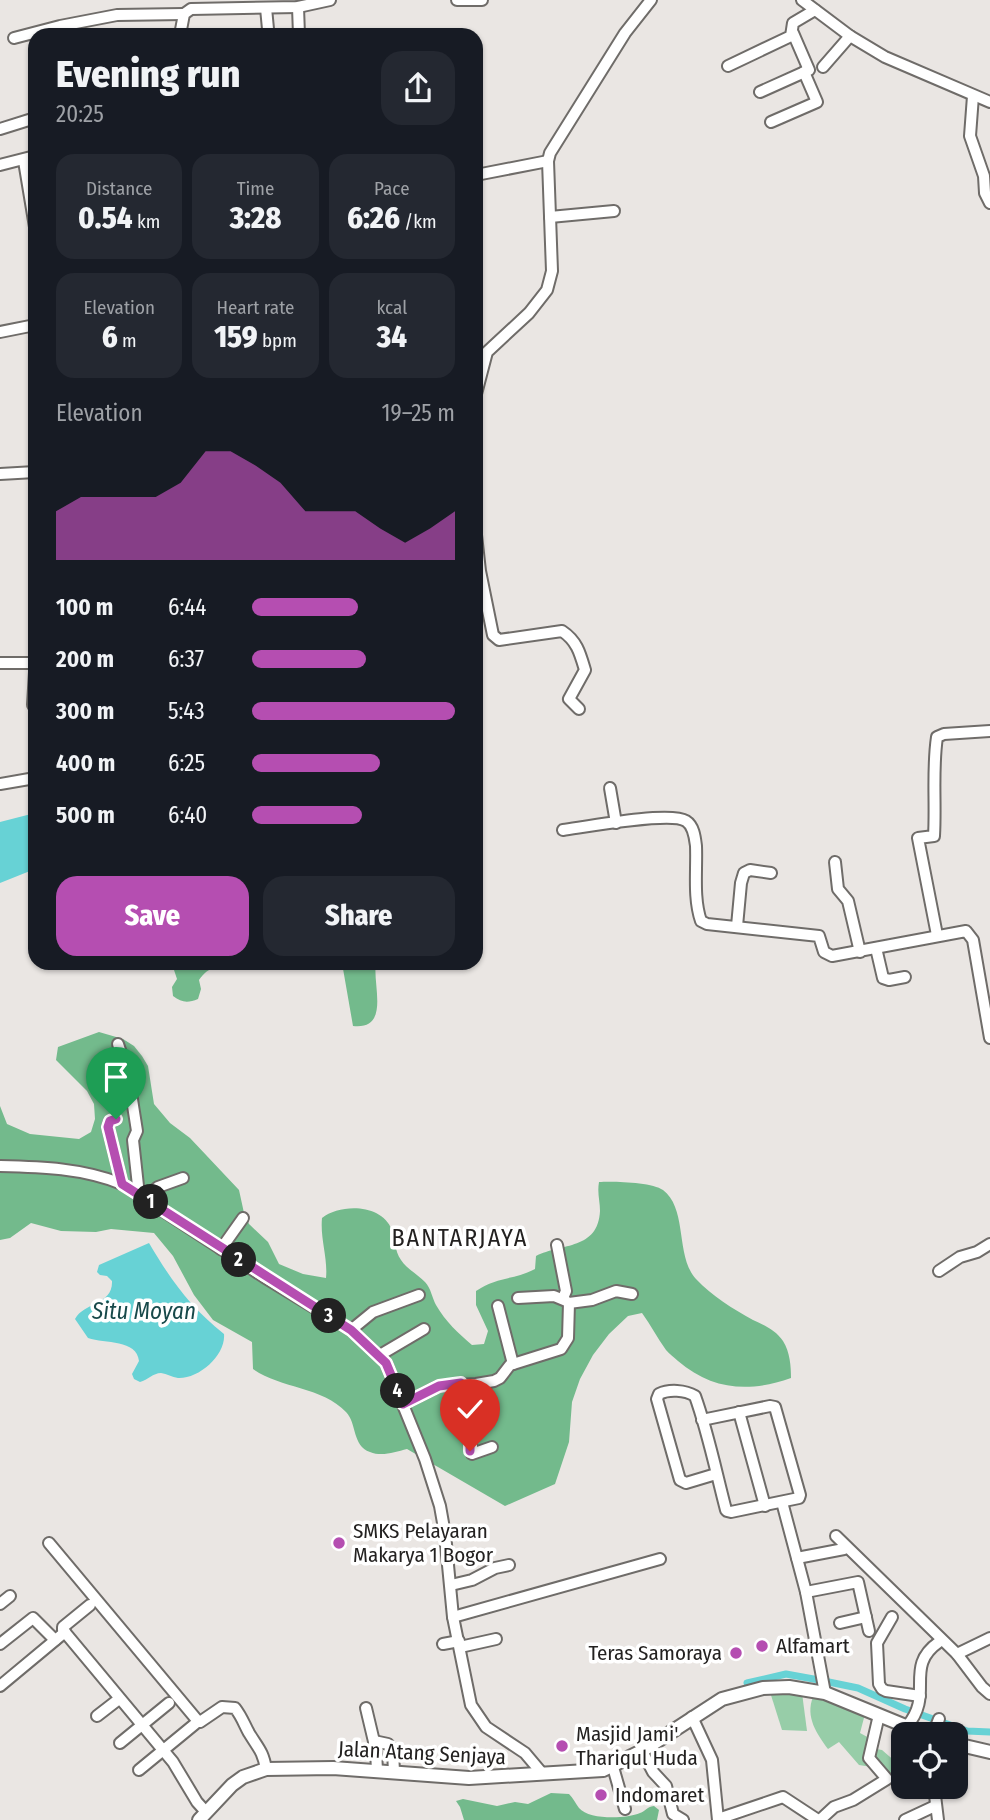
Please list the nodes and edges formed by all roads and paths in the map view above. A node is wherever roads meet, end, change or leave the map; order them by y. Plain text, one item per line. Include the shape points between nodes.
1 (330, 0) edge
2 (457, 0) edge
3 (481, 0) edge
4 (651, 0) edge
5 (802, 0) edge
6 (246, 4) edge
7 (298, 6) junction
8 (266, 8) junction
9 (815, 10) junction
10 (184, 14) junction
11 (52, 28) edge
12 (181, 28) edge
13 (268, 28) edge
14 (299, 28) edge
15 (793, 33) junction
16 (28, 34) edge
17 (850, 36) junction
18 (14, 38) dead end
19 (728, 66) dead end
20 (823, 67) dead end
21 (804, 72) junction
22 (760, 92) dead end
23 (973, 96) junction
24 (990, 102) edge
25 (28, 120) edge
26 (771, 122) dead end
27 (0, 129) edge
28 (28, 158) edge
29 (548, 161) junction
30 (0, 165) edge
31 (483, 174) edge
32 (990, 203) edge
33 (614, 211) dead end
34 (550, 217) junction
35 (28, 326) edge
36 (0, 332) edge
37 (483, 367) edge
38 (28, 472) edge
39 (0, 474) edge
40 (483, 595) edge
41 (0, 663) edge
42 (28, 663) edge
43 (579, 709) dead end
44 (990, 731) edge
45 (28, 779) edge
46 (0, 784) edge
47 (610, 788) dead end
48 (616, 823) junction
49 (563, 830) dead end
50 (835, 862) dead end
51 (771, 873) dead end
52 (737, 926) junction
53 (937, 935) junction
54 (876, 948) junction
55 (860, 952) junction
56 (905, 977) dead end
57 (989, 1021) edge
58 (990, 1038) edge
59 (118, 1044) dead end
60 (116, 1119) dead end
61 (0, 1166) edge
62 (183, 1178) dead end
63 (122, 1184) junction
64 (142, 1196) junction
65 (243, 1218) dead end
66 (990, 1244) edge
67 (557, 1245) dead end
68 (221, 1249) junction
69 (939, 1271) dead end
70 (632, 1294) dead end
71 (419, 1295) dead end
72 (518, 1298) dead end
73 (566, 1300) junction
74 (498, 1306) dead end
75 (424, 1329) dead end
76 (351, 1330) junction
77 (380, 1355) junction
78 (513, 1364) junction
79 (461, 1383) junction
80 (403, 1404) junction
81 (739, 1412) junction
82 (702, 1420) junction
83 (492, 1447) dead end
84 (716, 1474) junction
85 (782, 1502) junction
86 (765, 1506) junction
87 (836, 1536) dead end
88 (49, 1543) dead end
89 (844, 1549) dead end
90 (797, 1558) junction
91 (660, 1559) dead end
92 (509, 1565) dead end
93 (451, 1585) junction
94 (806, 1592) junction
95 (10, 1596) dead end
96 (0, 1604) edge
97 (90, 1605) dead end
98 (866, 1616) junction
99 (892, 1617) dead end
100 (453, 1618) junction
101 (840, 1623) dead end
102 (869, 1630) dead end
103 (65, 1632) junction
104 (990, 1638) edge
105 (496, 1639) dead end
106 (55, 1640) junction
107 (939, 1642) dead end
108 (0, 1643) edge
109 (443, 1644) dead end
110 (459, 1644) junction
111 (957, 1654) junction
112 (0, 1686) edge
113 (824, 1689) junction
114 (990, 1694) edge
115 (920, 1696) junction
116 (119, 1699) junction
117 (169, 1703) dead end
118 (366, 1708) dead end
119 (878, 1715) junction
120 (97, 1716) dead end
121 (692, 1717) junction
122 (913, 1717) junction
123 (921, 1722) edge
124 (195, 1724) dead end
125 (141, 1725) junction
126 (374, 1741) junction
127 (120, 1743) dead end
128 (968, 1747) edge
129 (163, 1750) junction
130 (642, 1751) junction
131 (990, 1752) edge
132 (264, 1761) junction
133 (537, 1766) junction
134 (613, 1767) junction
135 (139, 1770) dead end
136 (377, 1771) junction
137 (394, 1772) junction
138 (935, 1799) edge
139 (936, 1806) junction
140 (625, 1809) dead end
141 (201, 1811) edge
142 (718, 1819) edge
143 (683, 1820) edge
144 (819, 1820) edge
145 (905, 1820) edge
146 (938, 1820) edge

1 - 7 street
2 - 3 street
4 - 29 street via 625,33
5 - 9 street
6 - 8 street
6 - 10 street via 203,7
7 - 8 street
7 - 14 street
8 - 13 street
9 - 15 street via 793,23
9 - 17 street
10 - 11 street via 117,15
10 - 12 street
15 - 19 street
15 - 21 street via 809,70
16 - 18 street
17 - 20 street
17 - 23 street via 905,68
21 - 22 street
21 - 26 street via 817,102
23 - 24 street
23 - 32 street via 970,136
25 - 27 street
28 - 30 street
29 - 31 street
29 - 34 street
33 - 34 street
34 - 37 street via 552,271 547,290 487,352
35 - 36 street
38 - 39 street
40 - 43 street via 496,639 562,631 572,638 585,670 569,699
41 - 42 street
44 - 53 street via 937,737 934,836 918,838
45 - 46 street
47 - 48 street
48 - 49 street
48 - 52 street via 687,821 696,845 701,921
50 - 55 street via 838,889 848,901
51 - 52 street via 744,873
52 - 55 street via 819,936 824,951 832,956
53 - 54 street
53 - 57 street via 962,931 972,937
54 - 55 street
54 - 56 street via 883,978
57 - 58 street
59 - 64 street via 137,1131 133,1140
60 - 63 street via 108,1127
61 - 63 street via 75,1170
62 - 64 street
63 - 64 street
64 - 68 street
65 - 68 street
66 - 69 street
67 - 73 street
68 - 76 street
70 - 73 street via 616,1291 593,1300
71 - 76 street via 373,1312
72 - 73 street
73 - 78 street via 566,1344
74 - 78 street
75 - 77 street
76 - 77 street
77 - 80 street
78 - 79 street via 494,1381
79 - 80 street via 439,1386
79 - 83 street via 458,1413 470,1451 476,1454
80 - 93 street via 440,1506
81 - 82 street
81 - 85 street via 776,1409 800,1493 799,1498
81 - 86 street
82 - 84 street
82 - 84 street via 691,1394 667,1391 657,1396 680,1480 686,1483
84 - 86 street via 727,1511
85 - 86 street
85 - 90 street
87 - 111 street
88 - 132 street via 197,1720 222,1707 235,1708
89 - 90 street
90 - 94 street
91 - 100 street
92 - 93 street
93 - 100 street
94 - 98 street via 858,1582
94 - 113 street
95 - 96 street
97 - 103 street via 63,1627
98 - 101 street
98 - 102 street
99 - 115 street via 877,1643 878,1684 886,1691
100 - 110 street
103 - 106 street
103 - 116 street
104 - 111 street
105 - 110 street
106 - 108 street via 33,1618
106 - 112 street
107 - 115 street via 923,1658
109 - 110 street
110 - 133 street via 475,1713 494,1734
111 - 114 street
113 - 119 main road, Jalan Atang Senjaya
113 - 121 main road, Jalan Atang Senjaya via 763,1688 732,1695
115 - 122 street
116 - 120 street
116 - 125 street
117 - 125 street
118 - 126 street
119 - 122 main road, Jalan Atang Senjaya
119 - 144 street via 869,1758 887,1779
121 - 130 main road, Jalan Atang Senjaya
121 - 142 street via 712,1760
122 - 123 main road, Jalan Atang Senjaya
124 - 129 street
125 - 127 street
125 - 129 street
126 - 136 street
126 - 137 street via 388,1744 393,1751
128 - 131 main road
129 - 135 street
129 - 141 street
130 - 134 main road, Jalan Atang Senjaya
130 - 143 street via 666,1786 673,1814
132 - 136 main road, Jalan Atang Senjaya
132 - 141 main road, Jalan Atang Senjaya
133 - 134 main road, Jalan Atang Senjaya via 591,1771
133 - 137 main road, Jalan Atang Senjaya via 511,1777
134 - 140 street
136 - 137 main road, Jalan Atang Senjaya
138 - 139 street
139 - 145 street
139 - 146 street
142 - 144 street via 783,1797

